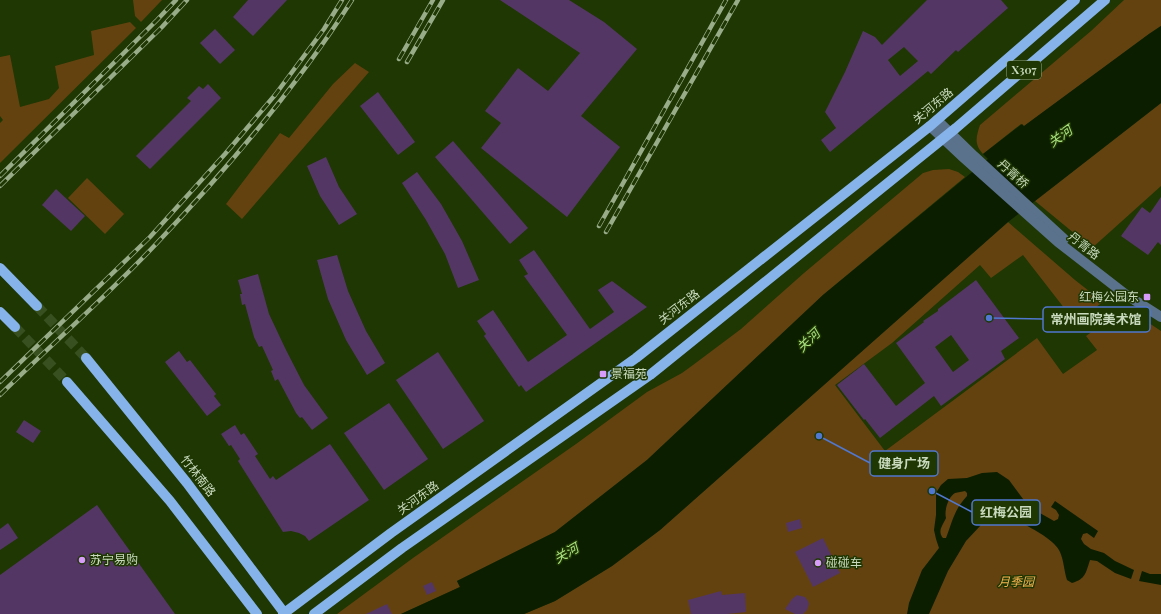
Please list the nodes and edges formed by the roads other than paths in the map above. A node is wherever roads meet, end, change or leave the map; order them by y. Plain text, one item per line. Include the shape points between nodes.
1 (1075, 0) edge
2 (1105, 0) edge
3 (933, 123) junction
4 (947, 136) junction
5 (1032, 214) joint
6 (0, 268) edge
7 (37, 306) tunnel mouth
8 (0, 312) edge
9 (1161, 317) edge
10 (15, 327) tunnel mouth
11 (86, 358) tunnel mouth
12 (67, 382) tunnel mouth
13 (257, 614) edge
14 (284, 614) edge
15 (314, 614) edge

1 - 3 main road, 关河东路 / X307
2 - 4 main road, X307
3 - 4 street
3 - 14 main road, 关河东路 via 636,358 391,533
4 - 5 street, 丹青桥
4 - 15 main road via 650,375 402,548
5 - 9 street, 丹青路 via 1058,242 1124,294
6 - 7 main road
8 - 10 main road
11 - 14 main road, 竹林南路 via 187,483
12 - 13 main road via 170,501

